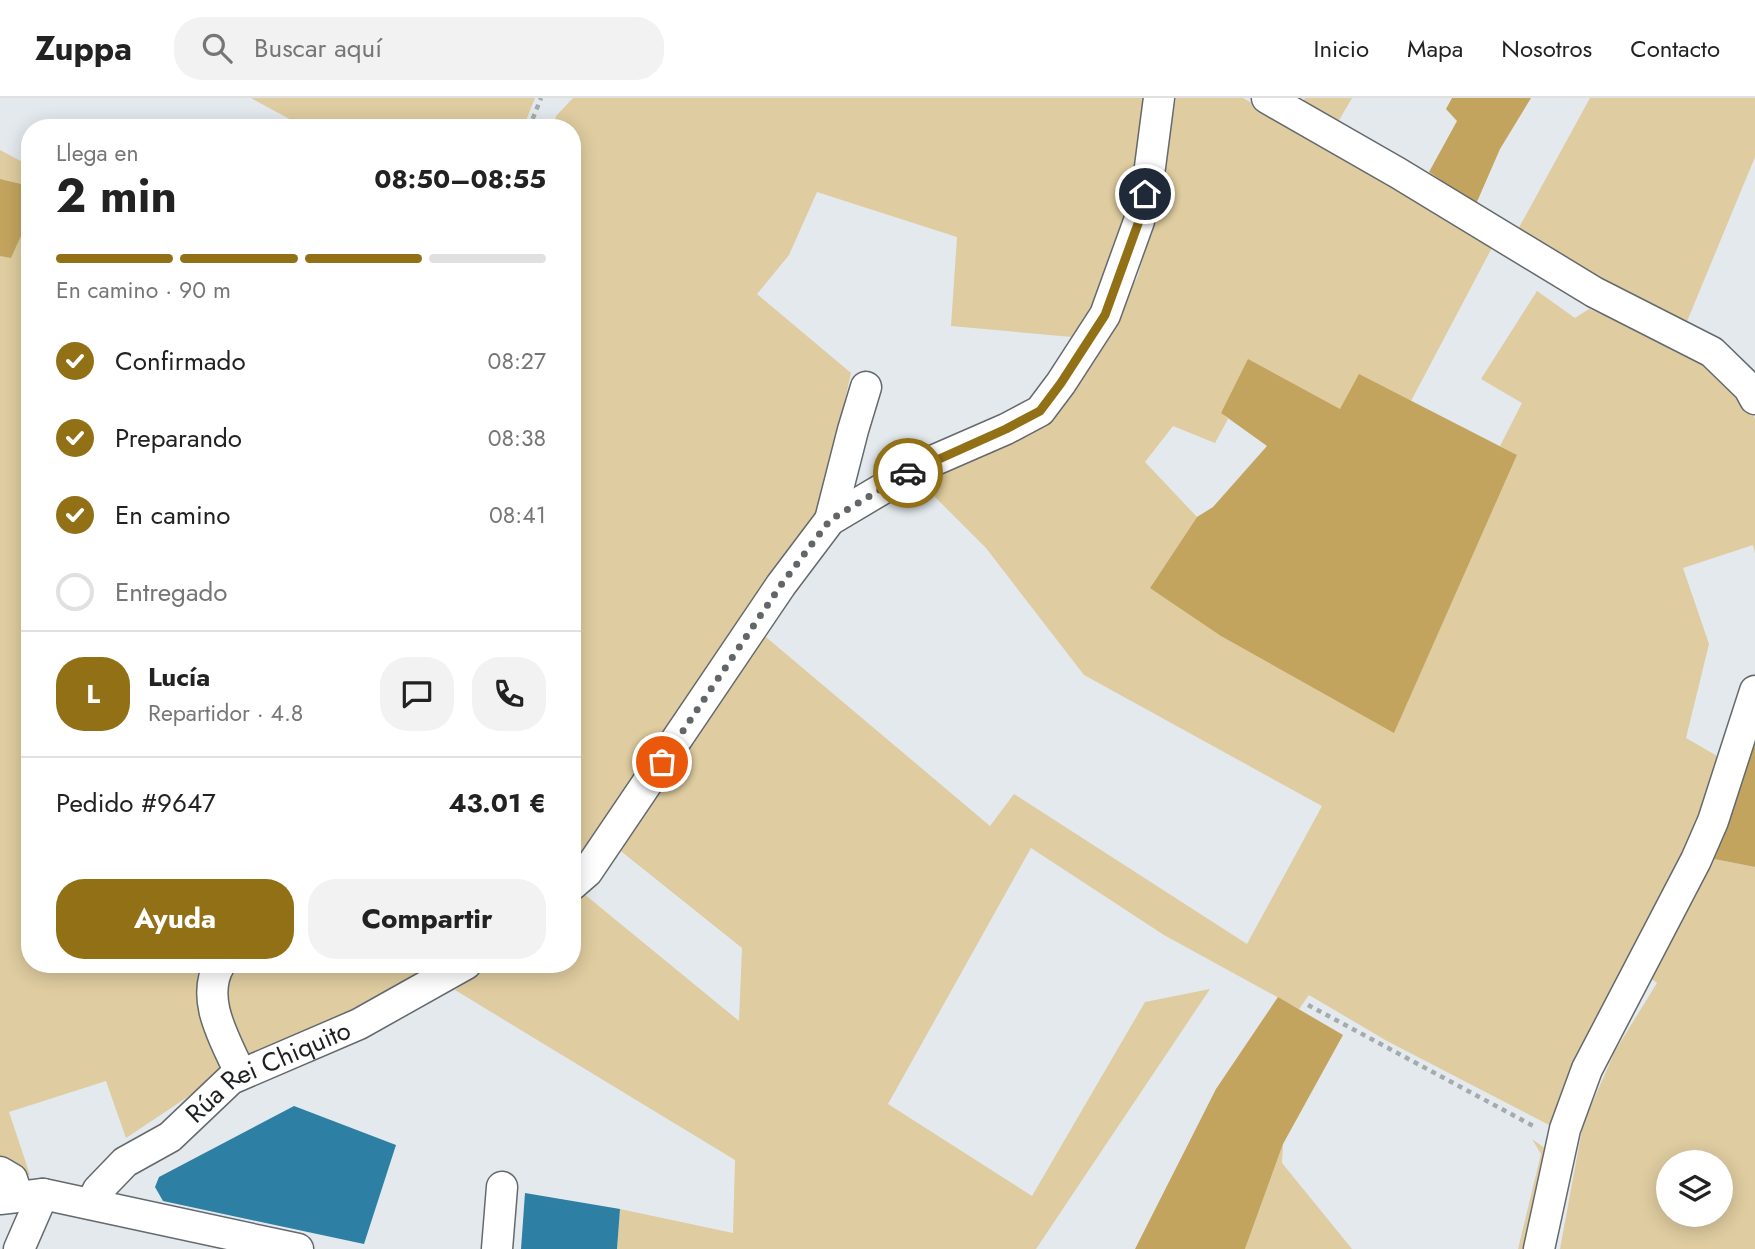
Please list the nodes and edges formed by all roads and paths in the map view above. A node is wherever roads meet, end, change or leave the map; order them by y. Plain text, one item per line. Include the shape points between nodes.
1 (541, 98) edge
2 (1159, 98) edge
3 (1266, 98) edge
4 (532, 119) edge
5 (866, 387) dead end
6 (1755, 399) edge
7 (830, 520) junction
8 (1755, 691) edge
9 (581, 877) edge
10 (215, 973) edge
11 (450, 973) edge
12 (1308, 1005) dead end
13 (240, 1073) junction
14 (1562, 1141) junction
15 (0, 1172) edge
16 (502, 1187) dead end
17 (20, 1197) edge
18 (91, 1204) junction
19 (19, 1249) edge
20 (298, 1249) edge
21 (497, 1249) edge
22 (1539, 1249) edge

1 - 4 path
2 - 7 street via 1139,221 1105,315 1040,411 921,466
3 - 6 street via 1594,292 1712,352
5 - 7 street
7 - 9 street
8 - 14 street via 1713,821 1587,1069
10 - 13 street via 213,1011
11 - 13 street, Rúa Rei Chiquito via 359,1024
12 - 14 path
13 - 18 street, Rúa Rei Chiquito via 170,1137 125,1163 98,1190
14 - 22 street
15 - 17 street via 12,1179
16 - 21 street
17 - 18 street
17 - 19 street
18 - 20 street

